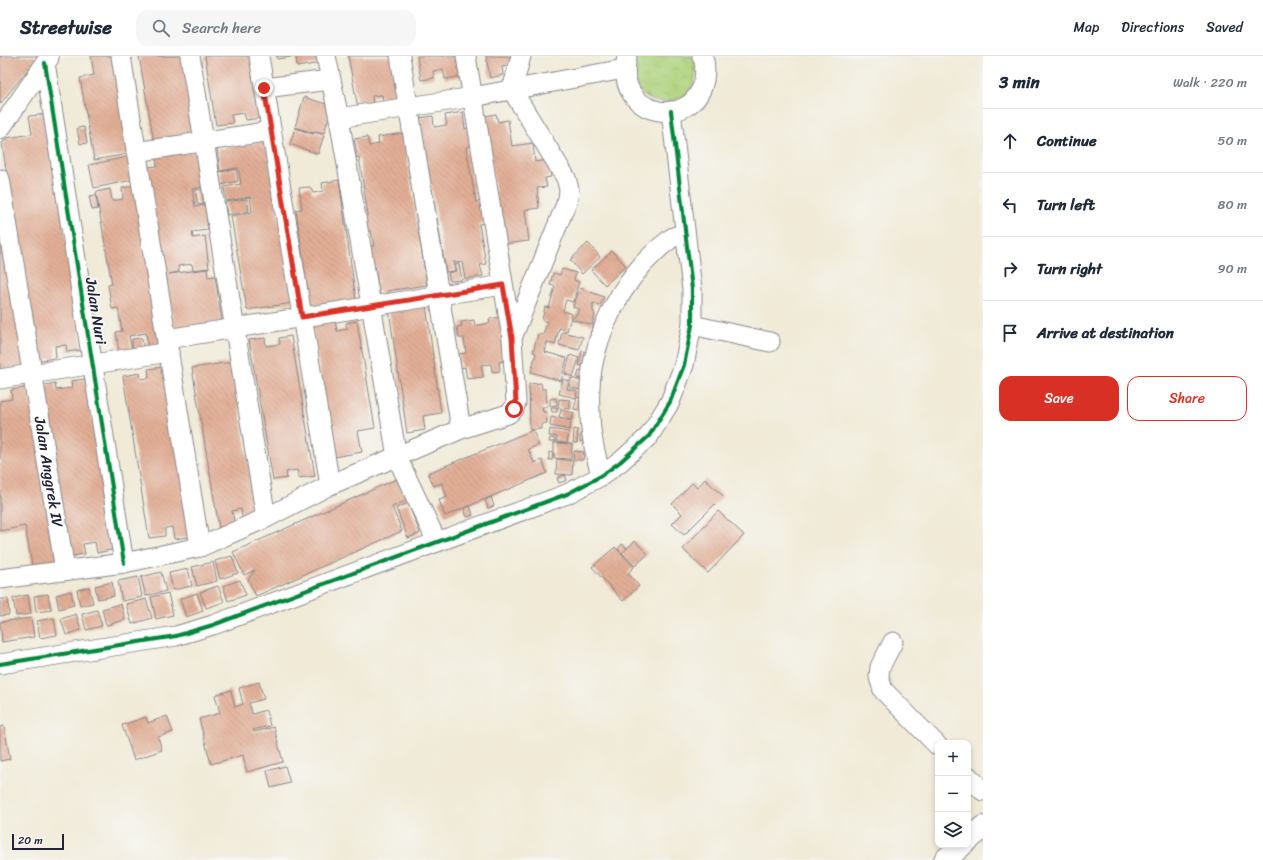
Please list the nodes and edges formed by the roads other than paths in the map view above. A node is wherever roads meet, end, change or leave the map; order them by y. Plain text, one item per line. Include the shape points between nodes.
1 (121, 56) edge
2 (190, 56) edge
3 (259, 56) edge
4 (326, 56) edge
5 (400, 56) edge
6 (466, 56) edge
7 (521, 56) edge
8 (707, 57) edge
9 (48, 60) edge
10 (626, 62) edge
11 (330, 80) junction
12 (264, 88) junction
13 (512, 90) junction
14 (473, 97) junction
15 (408, 107) junction
16 (671, 112) junction
17 (339, 118) junction
18 (0, 129) edge
19 (271, 131) junction
20 (204, 142) junction
21 (136, 152) junction
22 (0, 179) edge
23 (685, 233) junction
24 (503, 285) junction
25 (439, 295) junction
26 (371, 306) junction
27 (302, 317) junction
28 (692, 325) junction
29 (235, 328) junction
30 (512, 338) junction
31 (770, 342) dead end
32 (168, 345) junction
33 (92, 364) junction
34 (32, 374) junction
35 (0, 379) edge
36 (461, 429) junction
37 (397, 457) junction
38 (601, 476) junction
39 (330, 485) junction
40 (266, 518) junction
41 (437, 542) junction
42 (200, 546) junction
43 (124, 562) junction
44 (65, 570) junction
45 (0, 579) edge
46 (893, 642) dead end
47 (0, 664) edge
48 (935, 743) edge
49 (971, 779) edge
50 (983, 791) edge
51 (983, 827) edge
52 (971, 837) edge
53 (959, 848) edge
54 (945, 860) edge

1 - 21 street
2 - 20 street
3 - 12 street
4 - 11 street
5 - 15 street
6 - 14 street
7 - 13 street
8 - 16 street via 703,86 685,107
9 - 18 street
9 - 33 street, Jalan Nuri
10 - 13 street
10 - 16 street via 625,81 638,101 659,112
11 - 12 street
11 - 17 street
12 - 19 street
13 - 14 street
13 - 30 street via 566,178 569,189 568,199
14 - 15 street
14 - 24 street
15 - 17 street
15 - 25 street
16 - 23 street
17 - 26 street
19 - 20 street
19 - 27 street
20 - 21 street
20 - 29 street
21 - 32 street
22 - 34 street, Jalan Anggrek IV
23 - 28 street via 692,289
23 - 38 street via 670,239 643,264 613,307 601,335 594,359 590,414
24 - 25 street
24 - 30 street
25 - 26 street
25 - 36 street
26 - 27 street
26 - 37 street
27 - 29 street
27 - 39 street
28 - 31 street
28 - 38 street via 684,365 670,402 649,436
29 - 32 street
29 - 40 street
30 - 36 street via 516,402 514,409 508,414
32 - 33 street
32 - 42 street
33 - 34 street
33 - 43 street, Jalan Nuri
34 - 35 street
34 - 44 street, Jalan Anggrek IV
36 - 37 street
37 - 39 street
37 - 41 street
38 - 41 street via 567,494
39 - 40 street
40 - 42 street
41 - 47 street via 251,612 176,636
42 - 43 street
43 - 44 street
44 - 45 street
46 - 48 street via 880,667 879,678 883,690
49 - 50 street
51 - 52 main road
53 - 54 main road

